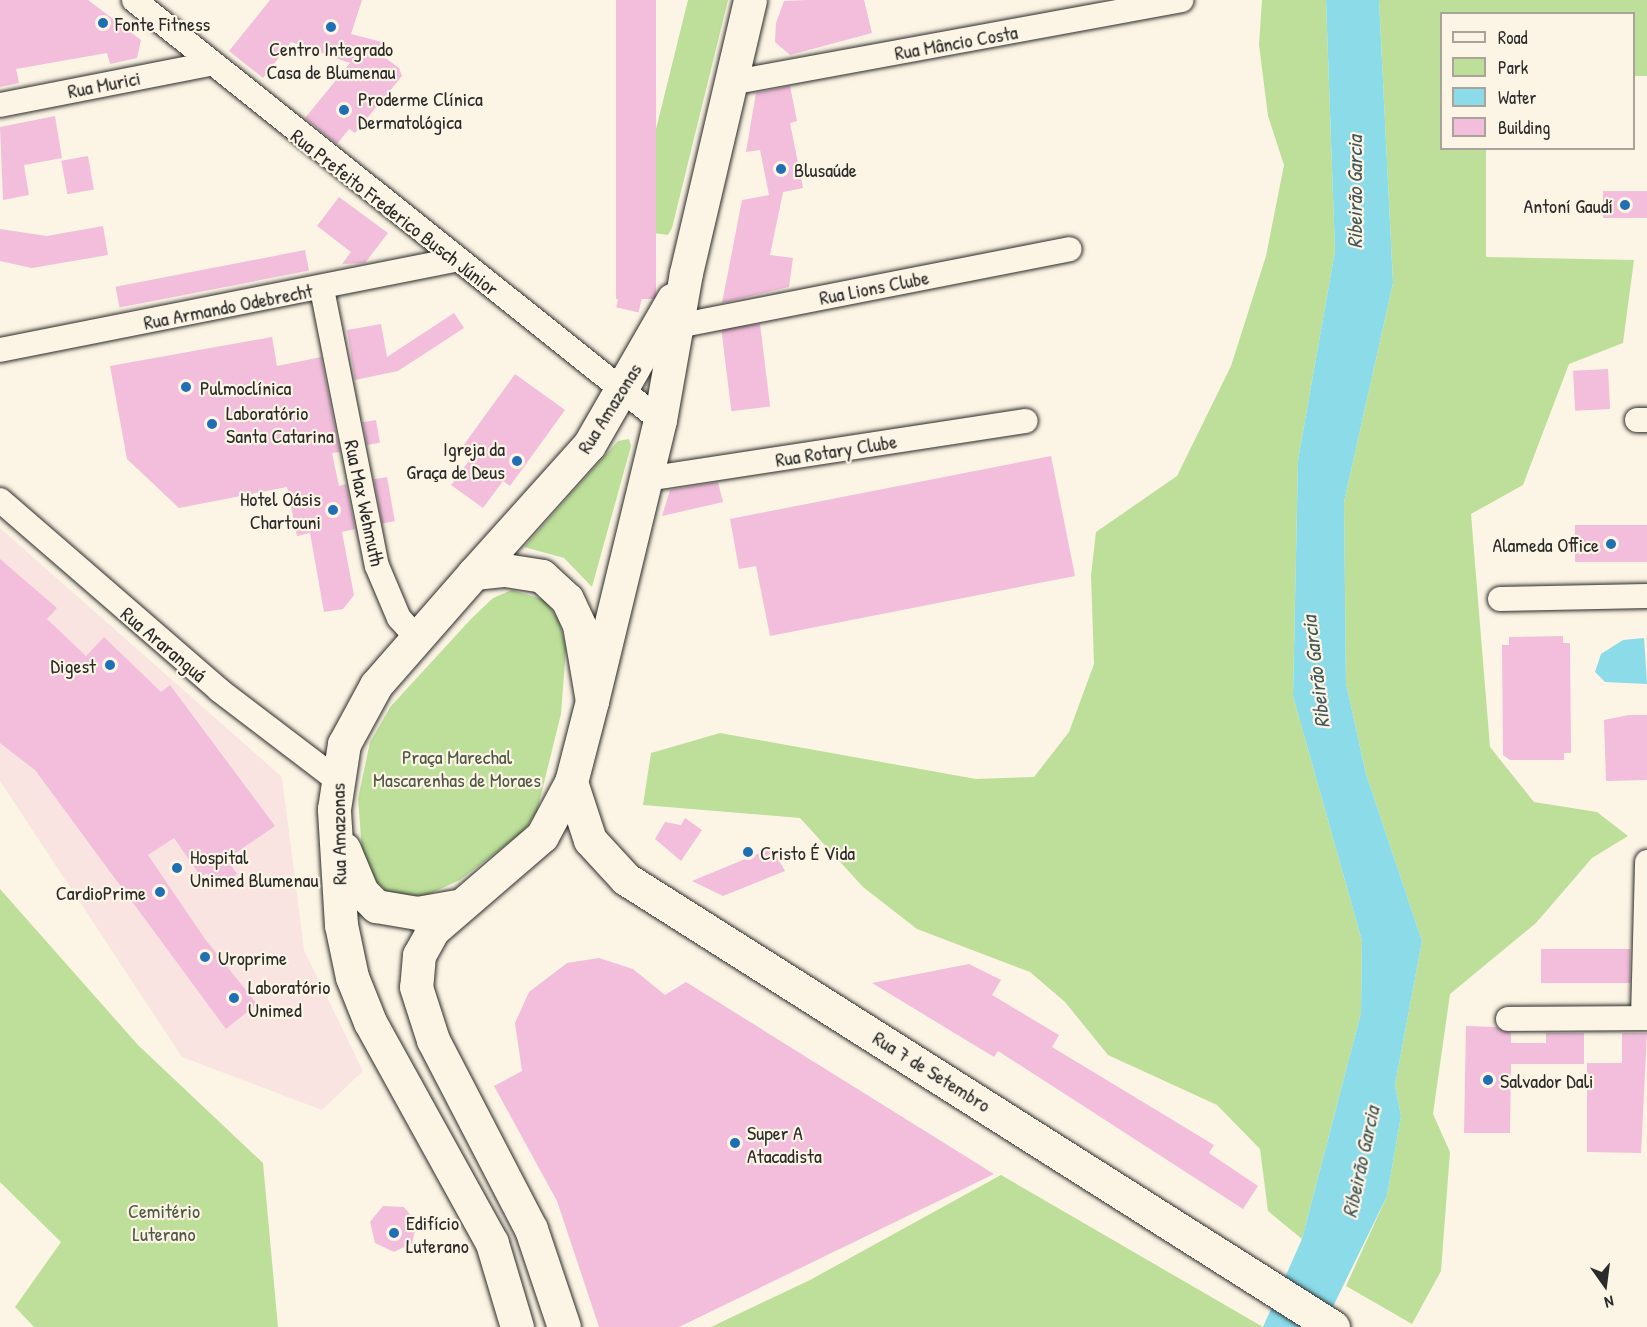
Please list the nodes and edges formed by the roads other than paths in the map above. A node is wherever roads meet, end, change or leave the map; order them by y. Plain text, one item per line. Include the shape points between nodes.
1 (134, 0) edge
2 (750, 0) edge
3 (1181, 0) edge
4 (209, 63) junction
5 (730, 83) junction
6 (0, 105) edge
7 (1070, 249) dead end
8 (455, 260) junction
9 (686, 273) junction
10 (322, 288) junction
11 (678, 326) junction
12 (0, 350) edge
13 (624, 390) junction
14 (660, 420) junction
15 (1026, 422) dead end
16 (646, 479) junction
17 (0, 500) edge
18 (474, 573) junction
19 (1647, 596) edge
20 (1500, 599) dead end
21 (416, 637) junction
22 (592, 701) junction
23 (336, 778) junction
24 (571, 782) junction
25 (335, 824) junction
26 (1647, 862) edge
27 (455, 906) junction
28 (1645, 1018) edge
29 (1508, 1019) dead end
30 (517, 1327) edge
31 (564, 1327) edge
32 (1333, 1327) edge

1 - 4 street, Rua Prefeito Frederico Busch Júnior
2 - 5 main road, Rua Amazonas
3 - 5 street, Rua Mâncio Costa
4 - 6 street, Rua Murici
4 - 8 street, Rua Prefeito Frederico Busch Júnior
5 - 9 main road, Rua Amazonas
7 - 11 street, Rua Lions Clube
8 - 10 street, Rua Armando Odebrecht
8 - 13 street, Rua Prefeito Frederico Busch Júnior
9 - 11 main road, Rua Amazonas
9 - 13 main road, Rua Amazonas
10 - 12 street, Rua Armando Odebrecht
10 - 21 street, Rua Max Wehmuth via 377,566 399,618
11 - 14 main road, Rua Amazonas
13 - 14 street, Rua Prefeito Frederico Busch Júnior
13 - 18 main road, Rua Amazonas via 589,445
14 - 16 main road, Rua Amazonas
15 - 16 street, Rua Rotary Clube
16 - 22 main road, Rua Amazonas
17 - 23 street, Rua Araranguá via 219,690
18 - 21 main road, Rua Amazonas
18 - 22 main road via 531,572 554,584 579,625
19 - 20 street
21 - 23 main road, Rua Amazonas via 354,718
22 - 24 main road, Rua Amazonas
23 - 25 main road, Rua Amazonas
24 - 27 main road, Rua Amazonas via 533,846
24 - 32 main road, Rua 7 de Setembro via 590,840 626,879
25 - 27 main road via 351,870 376,906 417,913
25 - 30 main road, Rua Amazonas via 341,925 352,977 370,1022 492,1244
26 - 28 street
27 - 31 main road, Rua Amazonas via 419,955 416,987 423,1017 509,1179
28 - 29 street

